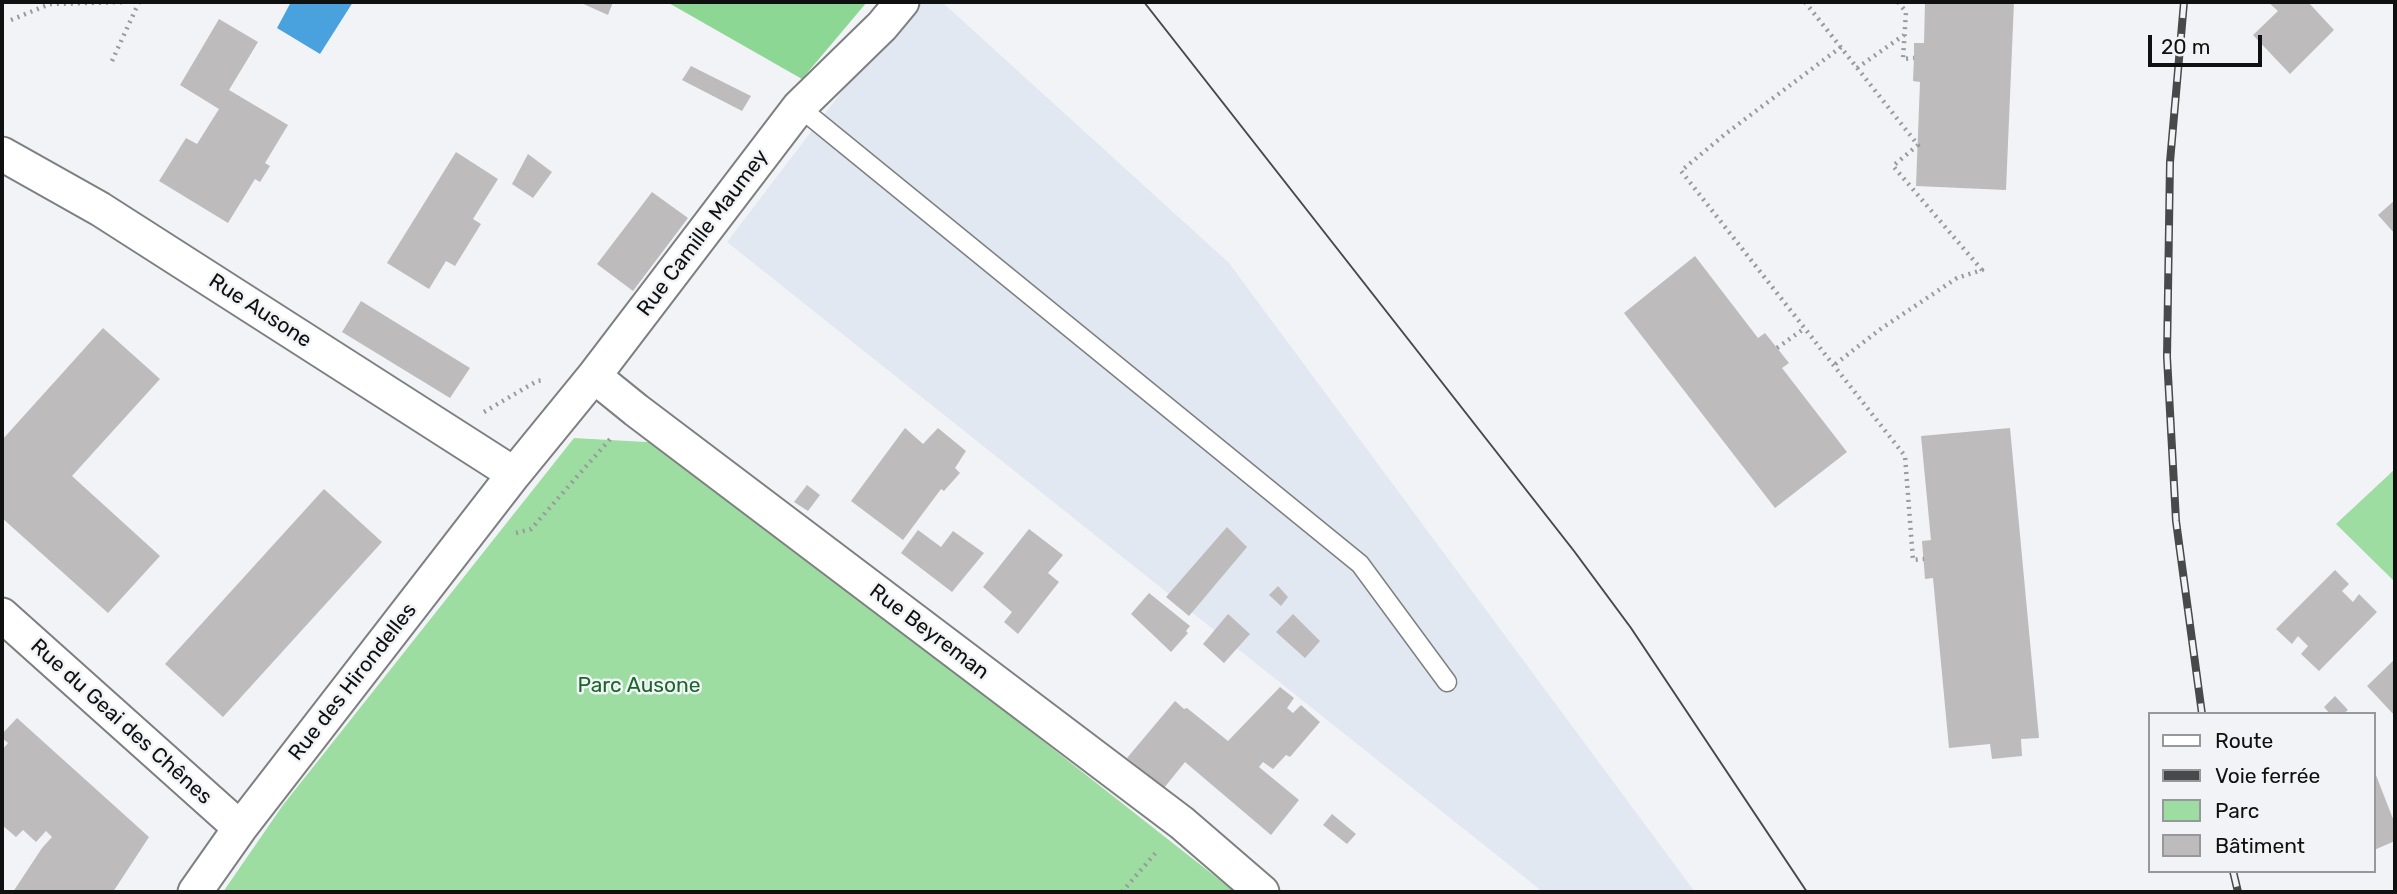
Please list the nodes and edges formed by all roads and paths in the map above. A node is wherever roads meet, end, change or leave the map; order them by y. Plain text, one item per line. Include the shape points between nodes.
1 (127, 2) edge
2 (139, 2) edge
3 (902, 2) edge
4 (1805, 2) edge
5 (1898, 2) edge
6 (11, 20) dead end
7 (1904, 35) junction
8 (1841, 47) junction
9 (1914, 58) dead end
10 (112, 61) dead end
11 (1857, 68) junction
12 (799, 107) junction
13 (2, 154) edge
14 (1805, 328) junction
15 (1777, 348) dead end
16 (1834, 365) junction
17 (594, 376) junction
18 (514, 474) junction
19 (1924, 559) dead end
20 (2, 615) edge
21 (1447, 682) dead end
22 (1182, 823) junction
23 (240, 828) junction
24 (195, 892) edge
25 (1122, 892) edge
26 (1262, 892) edge

1 - 6 path via 50,4
2 - 10 path
3 - 12 street, Rue Camille Maumey
4 - 8 path
5 - 7 path via 1906,12
7 - 9 path via 1903,59
7 - 11 path
8 - 11 path
8 - 14 path via 1681,170
11 - 16 path via 1918,145 1893,166 1982,270 1957,278
12 - 17 street, Rue Camille Maumey
12 - 21 lane via 1360,564
13 - 18 street, Rue Ausone via 100,209
14 - 15 path
14 - 16 path
16 - 19 path via 1905,456 1913,560
17 - 18 street, Rue Camille Maumey
17 - 22 street, Rue Beyreman
18 - 23 street, Rue des Hirondelles
20 - 23 street, Rue du Geai des Chênes
22 - 25 path
22 - 26 street, Rue Beyreman
23 - 24 street, Rue des Hirondelles

